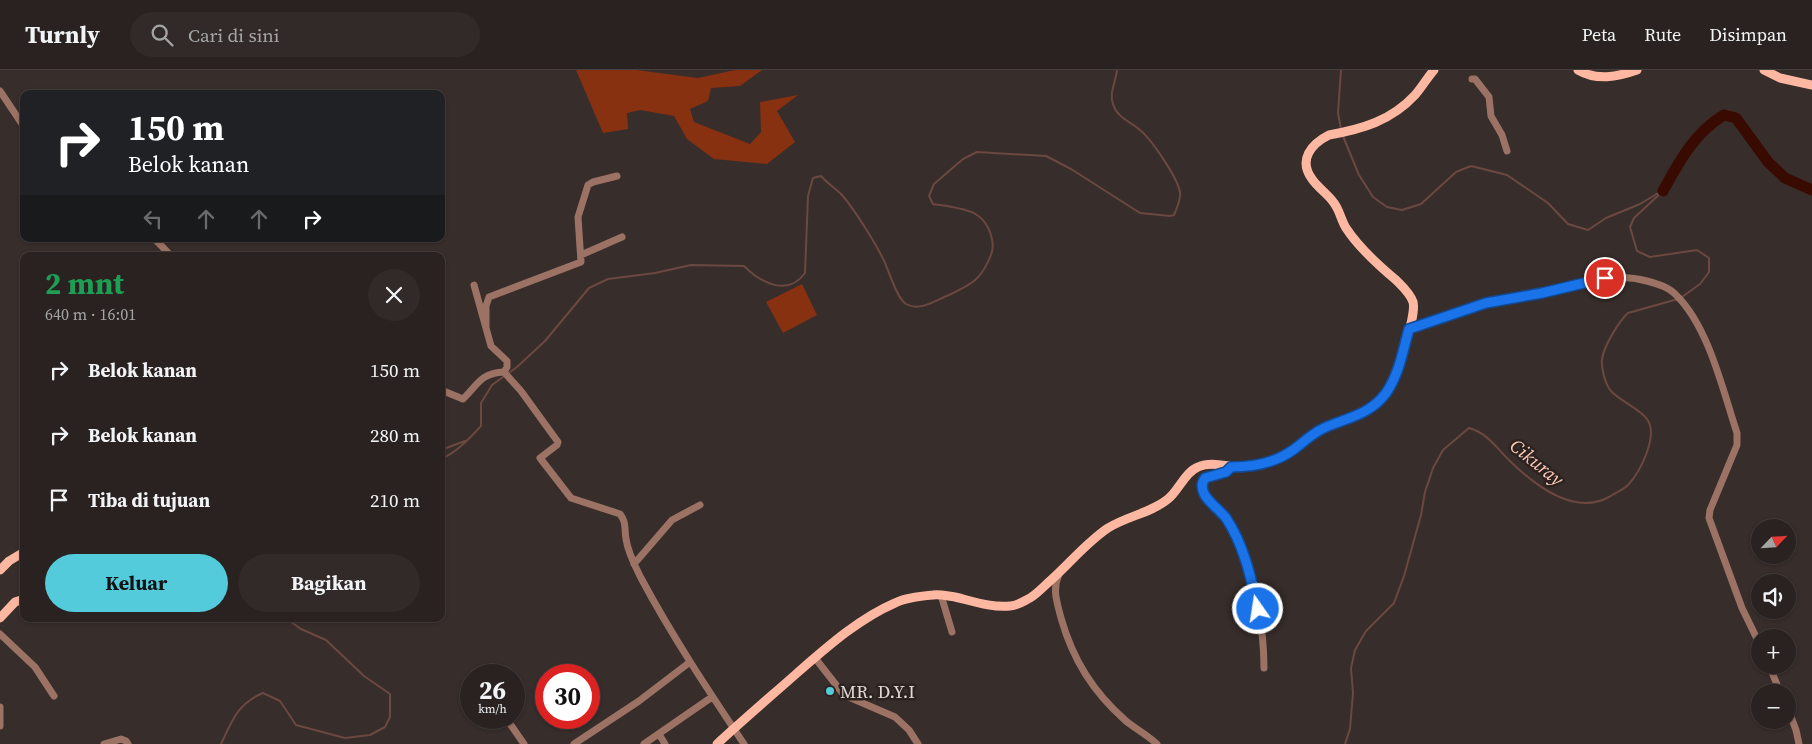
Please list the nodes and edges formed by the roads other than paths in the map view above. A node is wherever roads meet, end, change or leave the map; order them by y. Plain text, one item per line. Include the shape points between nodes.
1 (1434, 70) edge
2 (1578, 70) edge
3 (1637, 70) edge
4 (1764, 70) edge
5 (1472, 79) dead end
6 (1812, 86) edge
7 (0, 91) edge
8 (20, 121) edge
9 (1507, 151) dead end
10 (617, 176) dead end
11 (622, 237) dead end
12 (158, 242) edge
13 (167, 252) edge
14 (581, 255) junction
15 (474, 286) dead end
16 (486, 328) junction
17 (1409, 329) junction
18 (504, 373) junction
19 (445, 392) edge
20 (1231, 467) junction
21 (700, 505) dead end
22 (20, 555) edge
23 (634, 564) junction
24 (0, 570) edge
25 (1061, 571) junction
26 (941, 595) junction
27 (20, 600) edge
28 (0, 618) edge
29 (1752, 629) edge
30 (952, 632) dead end
31 (0, 634) edge
32 (815, 658) junction
33 (690, 662) junction
34 (1264, 668) dead end
35 (54, 696) dead end
36 (712, 697) junction
37 (0, 707) edge
38 (0, 726) edge
39 (734, 728) junction
40 (514, 729) edge
41 (1795, 729) edge
42 (659, 734) junction
43 (104, 744) edge
44 (128, 744) edge
45 (524, 744) edge
46 (574, 744) edge
47 (644, 744) edge
48 (665, 744) edge
49 (717, 744) edge
50 (744, 744) edge
51 (918, 744) edge
52 (1157, 744) edge
53 (1799, 744) edge

1 - 17 main road via 1399,110 1382,121 1329,135 1316,142 1308,153 1306,164 1311,177 1336,204 1343,224 1356,241 1412,300 1414,308
2 - 3 main road via 1608,77
4 - 6 main road via 1780,78
5 - 9 street via 1489,97 1491,116
7 - 8 street
10 - 14 street via 588,186 578,217
11 - 14 street
12 - 13 street
14 - 16 street via 579,263 489,297
15 - 16 street
16 - 18 street via 491,346 507,361
17 - 20 main road via 1392,382 1386,393 1364,413 1324,428 1292,451 1268,462
17 - 29 street via 1486,303 1605,278 1641,280 1660,285 1676,295 1701,330 1737,434 1737,446 1709,518
18 - 19 street via 485,377 463,399
18 - 23 street via 514,381 558,442 540,458 571,498 620,514 626,524 626,539
20 - 25 main road via 1211,464 1197,467 1166,501 1108,528
20 - 34 street via 1226,472 1205,478 1203,491 1225,518 1240,544 1248,567 1258,609
21 - 23 street via 672,520
22 - 24 main road
23 - 33 street
25 - 26 main road via 1034,596 1012,606
25 - 52 street via 1054,588 1077,661 1114,709
26 - 30 street
26 - 32 main road via 897,601 842,636
27 - 28 main road
31 - 35 street via 35,667
32 - 39 main road
32 - 51 street via 844,695 895,717
33 - 36 street
33 - 46 street
36 - 39 street
36 - 42 street
37 - 38 street
39 - 49 main road
39 - 50 street
40 - 45 street
41 - 53 street
42 - 47 street
42 - 48 street
43 - 44 street via 121,739

